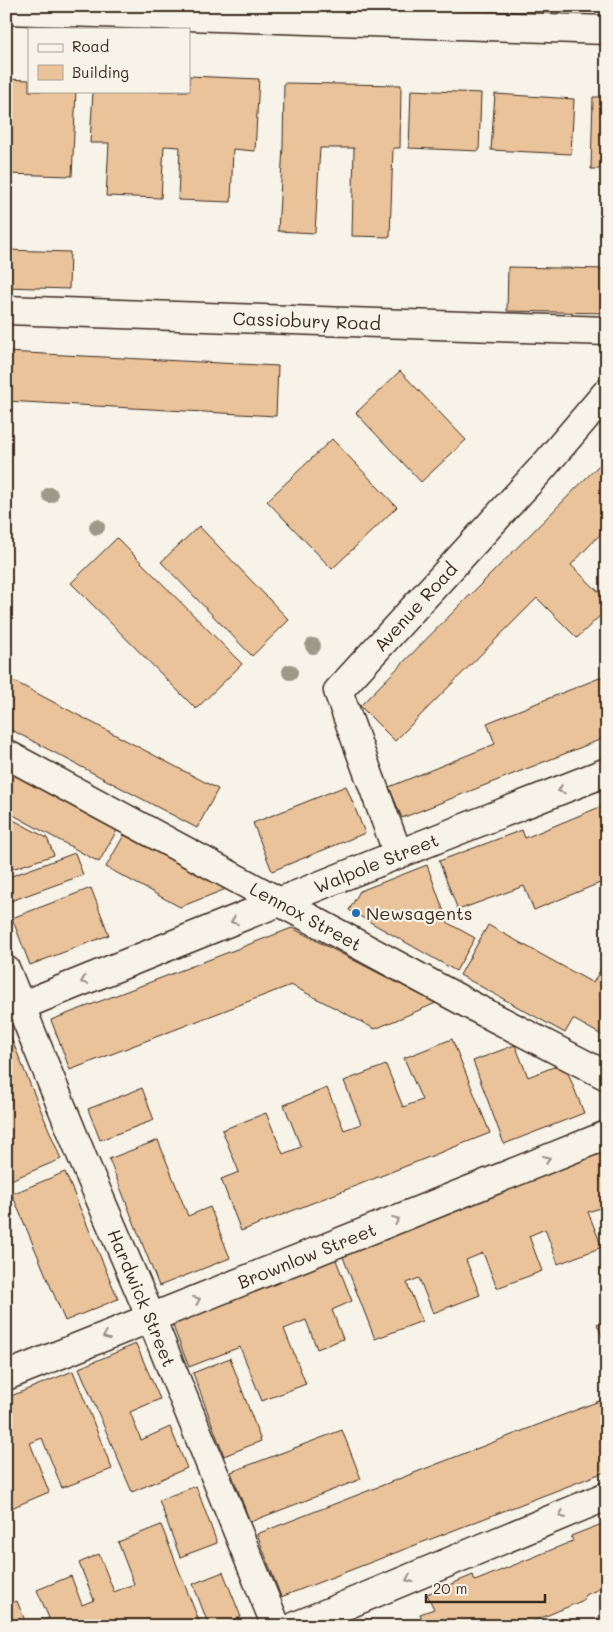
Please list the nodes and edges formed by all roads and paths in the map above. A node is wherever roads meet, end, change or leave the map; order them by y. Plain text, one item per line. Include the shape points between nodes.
1 (6, 10) edge
2 (607, 30) edge
3 (6, 310) edge
4 (607, 331) edge
5 (607, 392) edge
6 (6, 754) edge
7 (607, 772) edge
8 (398, 854) junction
9 (280, 903) junction
10 (6, 970) edge
11 (13, 1009) edge
12 (607, 1076) edge
13 (607, 1135) edge
14 (151, 1318) junction
15 (6, 1376) edge
16 (607, 1496) edge
17 (276, 1626) edge
18 (296, 1626) edge

1 - 2 street
3 - 4 street, Cassiobury Road
5 - 8 street, Avenue Road via 543,467 338,691
6 - 9 street, Lennox Street
7 -> 8 street, Walpole Street
8 - 9 street, Walpole Street
9 -> 11 street, Walpole Street
9 - 12 street, Lennox Street
10 - 11 street, Hardwick Street
11 - 14 street, Hardwick Street via 83,1159
14 -> 13 street, Brownlow Street
14 -> 15 street, Brownlow Street
14 - 17 street, Hardwick Street
16 -> 18 street

